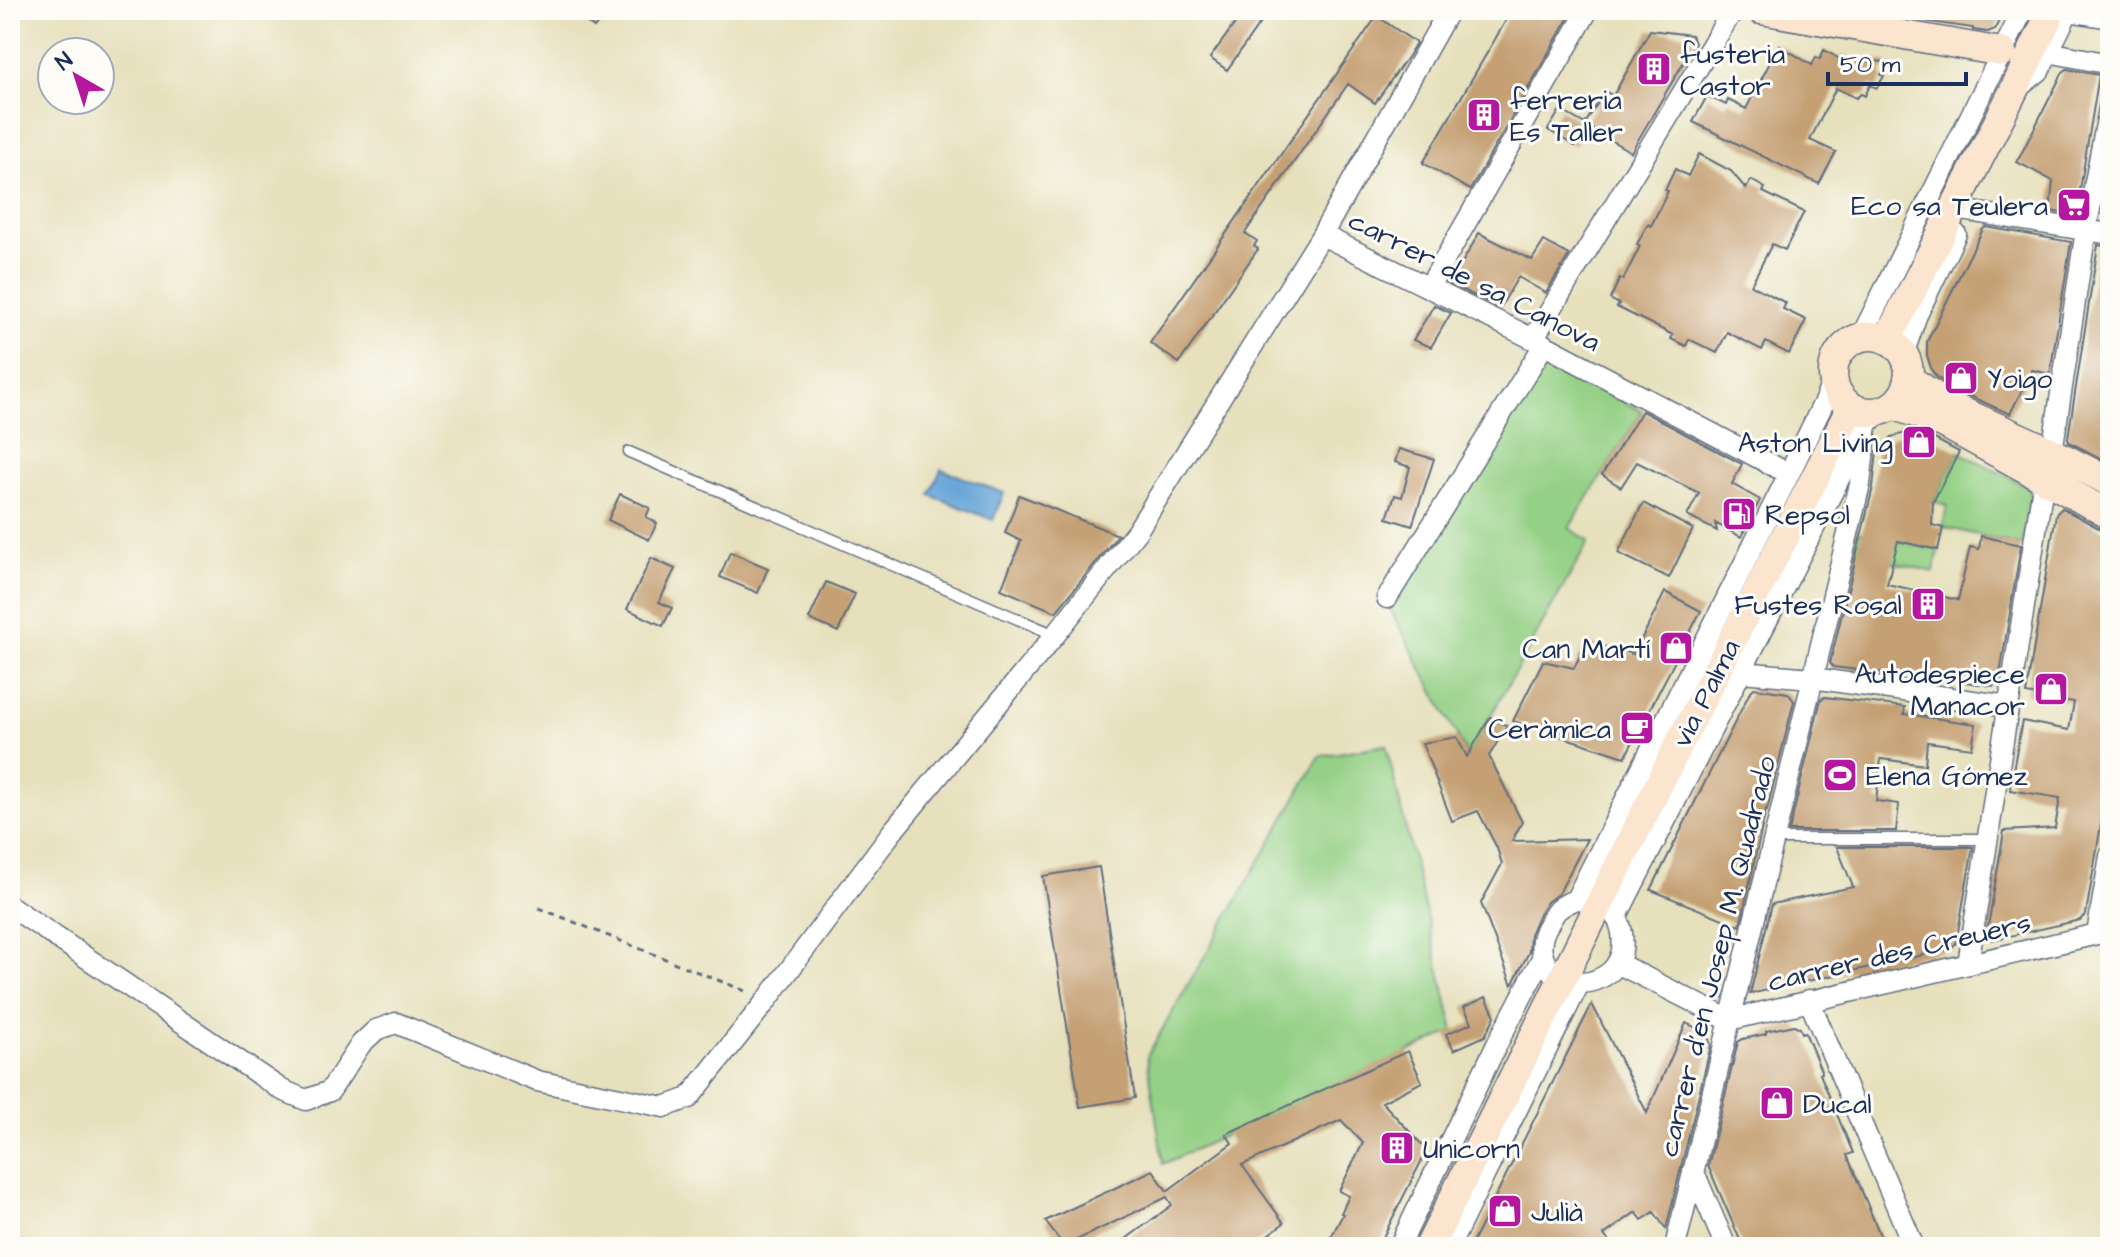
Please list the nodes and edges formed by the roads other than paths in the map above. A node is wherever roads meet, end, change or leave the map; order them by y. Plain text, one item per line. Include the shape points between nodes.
1 (1449, 10) edge
2 (1588, 10) edge
3 (1733, 10) edge
4 (1761, 10) edge
5 (2023, 10) edge
6 (2052, 10) edge
7 (2068, 10) edge
8 (1808, 14) edge
9 (2110, 18) edge
10 (2002, 52) junction
11 (2043, 62) junction
12 (2110, 64) edge
13 (2013, 92) junction
14 (2110, 103) edge
15 (1967, 211) junction
16 (2086, 230) junction
17 (2110, 234) edge
18 (1322, 235) junction
19 (1429, 287) junction
20 (1538, 342) junction
21 (1890, 352) junction
22 (1833, 378) junction
23 (1873, 412) junction
24 (629, 452) dead end
25 (2052, 452) junction
26 (1789, 474) junction
27 (2044, 479) junction
28 (2110, 482) edge
29 (2110, 515) edge
30 (1387, 598) dead end
31 (1055, 635) junction
32 (1741, 672) junction
33 (1812, 678) junction
34 (2008, 706) junction
35 (1773, 839) junction
36 (1988, 839) junction
37 (2110, 856) edge
38 (10, 906) edge
39 (1598, 906) junction
40 (2103, 932) edge
41 (1543, 956) junction
42 (1617, 963) junction
43 (1968, 964) junction
44 (1570, 982) junction
45 (1809, 1000) junction
46 (1729, 1020) junction
47 (1693, 1170) junction
48 (1399, 1247) edge
49 (1429, 1247) edge
50 (1449, 1247) edge
51 (1675, 1247) edge
52 (1726, 1247) edge
53 (1914, 1247) edge

1 - 18 street, carrer de sa Canova
2 - 19 street
3 - 20 street
4 - 8 main road
5 - 10 street
6 - 13 main road
7 - 9 street
7 - 11 street
8 - 10 main road
10 - 21 street
11 - 12 street
11 - 13 street
11 - 15 street
13 - 21 main road
14 - 16 street
15 - 16 street
15 - 21 street via 1916,317
16 - 17 street
16 - 25 street
18 - 19 street, carrer de sa Canova
18 - 31 street via 1137,531
19 - 20 street, carrer de sa Canova
20 - 26 street, carrer de sa Canova
20 - 30 street
21 - 22 main road via 1849,343 1835,360
21 - 23 main road via 1906,389
21 - 25 main road via 1948,405
22 - 23 main road via 1841,398
22 - 26 street, via Palma
23 - 27 main road via 1943,423
23 - 32 street, via Palma
23 - 33 street, carrer d'en Josep M. Quadrado
23 - 39 main road, via Palma
24 - 31 lane
25 - 27 street
25 - 28 main road
26 - 39 street, via Palma
27 - 29 main road
27 - 34 street
31 - 38 street via 892,832 689,1098 664,1107 537,1081 396,1023 376,1030 361,1044 330,1091 306,1100 282,1090
32 - 33 street
32 - 39 street, via Palma
33 - 34 street
33 - 35 street, carrer d'en Josep M. Quadrado
34 - 36 street
35 - 36 lane
35 - 46 street, carrer d'en Josep M. Quadrado
36 - 43 street
37 - 40 street
39 - 41 street via 1558,909 1542,934
39 - 42 street via 1624,944
39 - 44 main road, via Palma
40 - 43 street, carrer des Creuers
41 - 44 street via 1545,964
41 - 48 street
42 - 44 street via 1600,979
42 - 46 street
43 - 45 street, carrer des Creuers
44 - 49 main road, via Palma
44 - 50 street
45 - 46 street, carrer des Creuers
45 - 53 street
46 - 47 street, carrer d'en Josep M. Quadrado
47 - 51 street, carrer d'en Josep M. Quadrado
47 - 52 street

